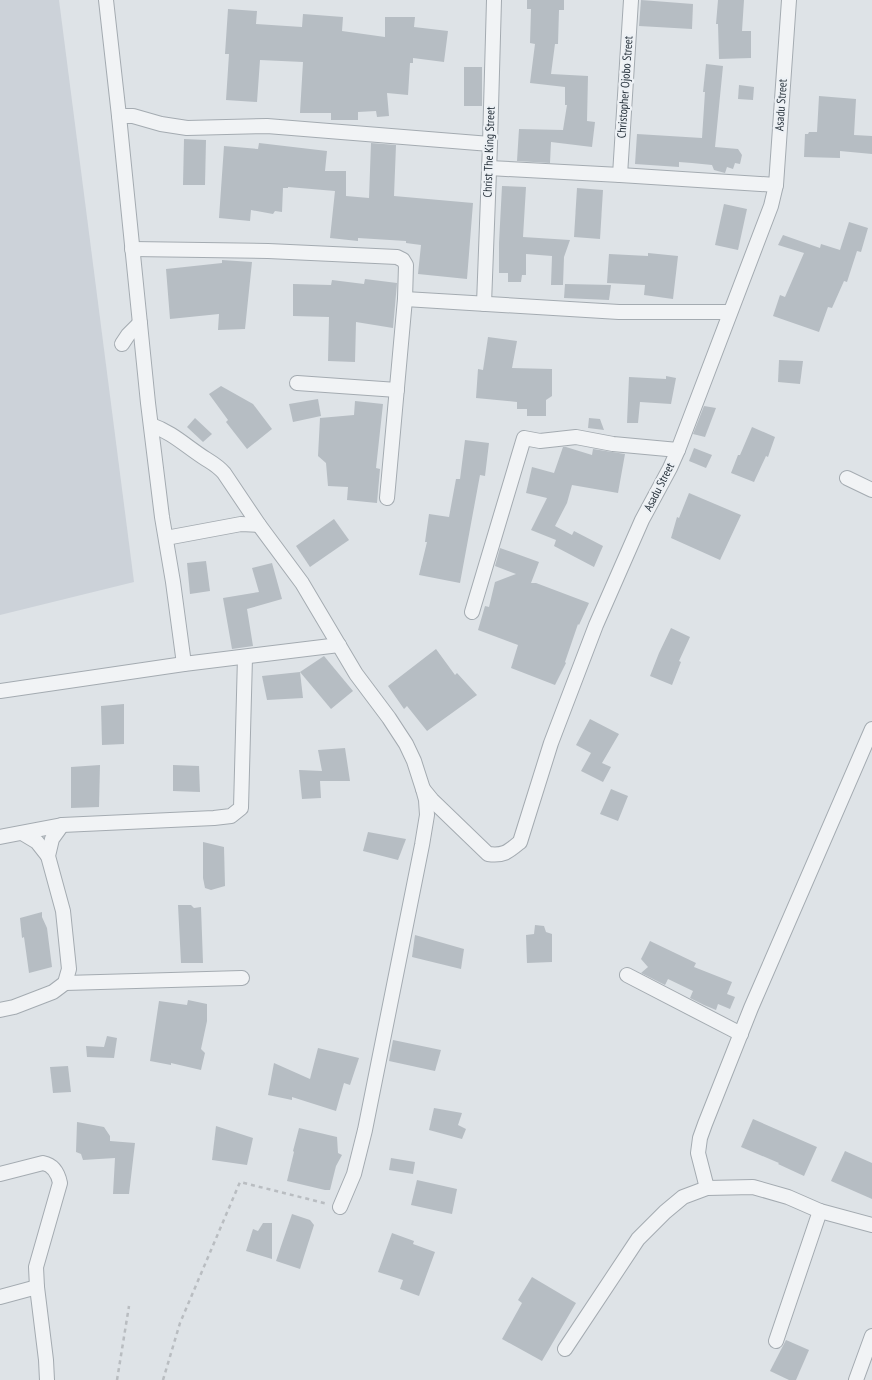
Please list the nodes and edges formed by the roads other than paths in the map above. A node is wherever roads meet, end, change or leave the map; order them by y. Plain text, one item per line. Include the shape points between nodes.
1 (106, 0) edge
2 (494, 0) edge
3 (630, 0) edge
4 (789, 0) edge
5 (119, 116) junction
6 (490, 144) junction
7 (489, 168) junction
8 (620, 175) junction
9 (776, 185) junction
10 (132, 249) junction
11 (406, 299) junction
12 (484, 304) junction
13 (730, 312) junction
14 (140, 323) junction
15 (122, 344) dead end
16 (297, 383) dead end
17 (397, 390) junction
18 (151, 425) junction
19 (678, 450) junction
20 (847, 478) dead end
21 (872, 490) edge
22 (387, 498) dead end
23 (259, 525) junction
24 (166, 538) junction
25 (472, 612) dead end
26 (339, 645) junction
27 (246, 656) junction
28 (184, 664) junction
29 (0, 691) edge
30 (872, 729) edge
31 (423, 788) junction
32 (62, 825) junction
33 (22, 833) junction
34 (0, 837) edge
35 (48, 856) junction
36 (627, 975) dead end
37 (242, 978) dead end
38 (65, 983) junction
39 (0, 1010) edge
40 (741, 1034) junction
41 (0, 1174) edge
42 (707, 1188) junction
43 (340, 1206) road end
44 (820, 1211) junction
45 (872, 1225) edge
46 (36, 1287) junction
47 (0, 1297) edge
48 (872, 1336) edge
49 (776, 1341) dead end
50 (566, 1349) dead end
51 (47, 1380) edge
52 (856, 1380) edge

1 - 5 street
2 - 6 street, Christ The King Street
3 - 8 street, Christopher Ojobo Street
4 - 9 street, Asadu Street
5 - 6 street via 187,128 267,126
5 - 10 street
6 - 7 street, Christ The King Street
7 - 8 street
7 - 12 street, Christ The King Street
8 - 9 street
9 - 13 street, Asadu Street
10 - 11 street via 397,257 406,265
10 - 14 street
11 - 12 street
11 - 17 street
12 - 13 street via 619,312
13 - 19 street, Asadu Street
14 - 15 street
14 - 18 street
16 - 17 street
17 - 22 street
18 - 23 street via 166,431 218,466
18 - 24 street
19 - 25 street via 576,437 540,441 524,438
19 - 31 street, Asadu Street via 642,520 596,625 551,743 520,842 500,855 488,854
20 - 21 street
23 - 24 street via 241,524
23 - 26 street via 302,583
24 - 28 street
26 - 27 street
26 - 31 street via 406,744
27 - 28 street
27 - 32 street via 241,808 231,816 214,818
28 - 29 street
30 - 40 street
31 - 43 street via 427,815 422,845 365,1130 354,1174
32 - 33 street
32 - 35 street via 52,839
33 - 34 street
33 - 35 street via 37,842
35 - 38 street via 64,911 69,969
36 - 40 street
37 - 38 street
38 - 39 street via 53,992
40 - 42 street via 700,1138 698,1153
41 - 46 street via 43,1163 49,1164 59,1175 60,1183 36,1267
42 - 44 street via 753,1187
42 - 50 street via 683,1197 638,1239
44 - 45 street
44 - 49 street
46 - 47 street
46 - 51 street
48 - 52 street

